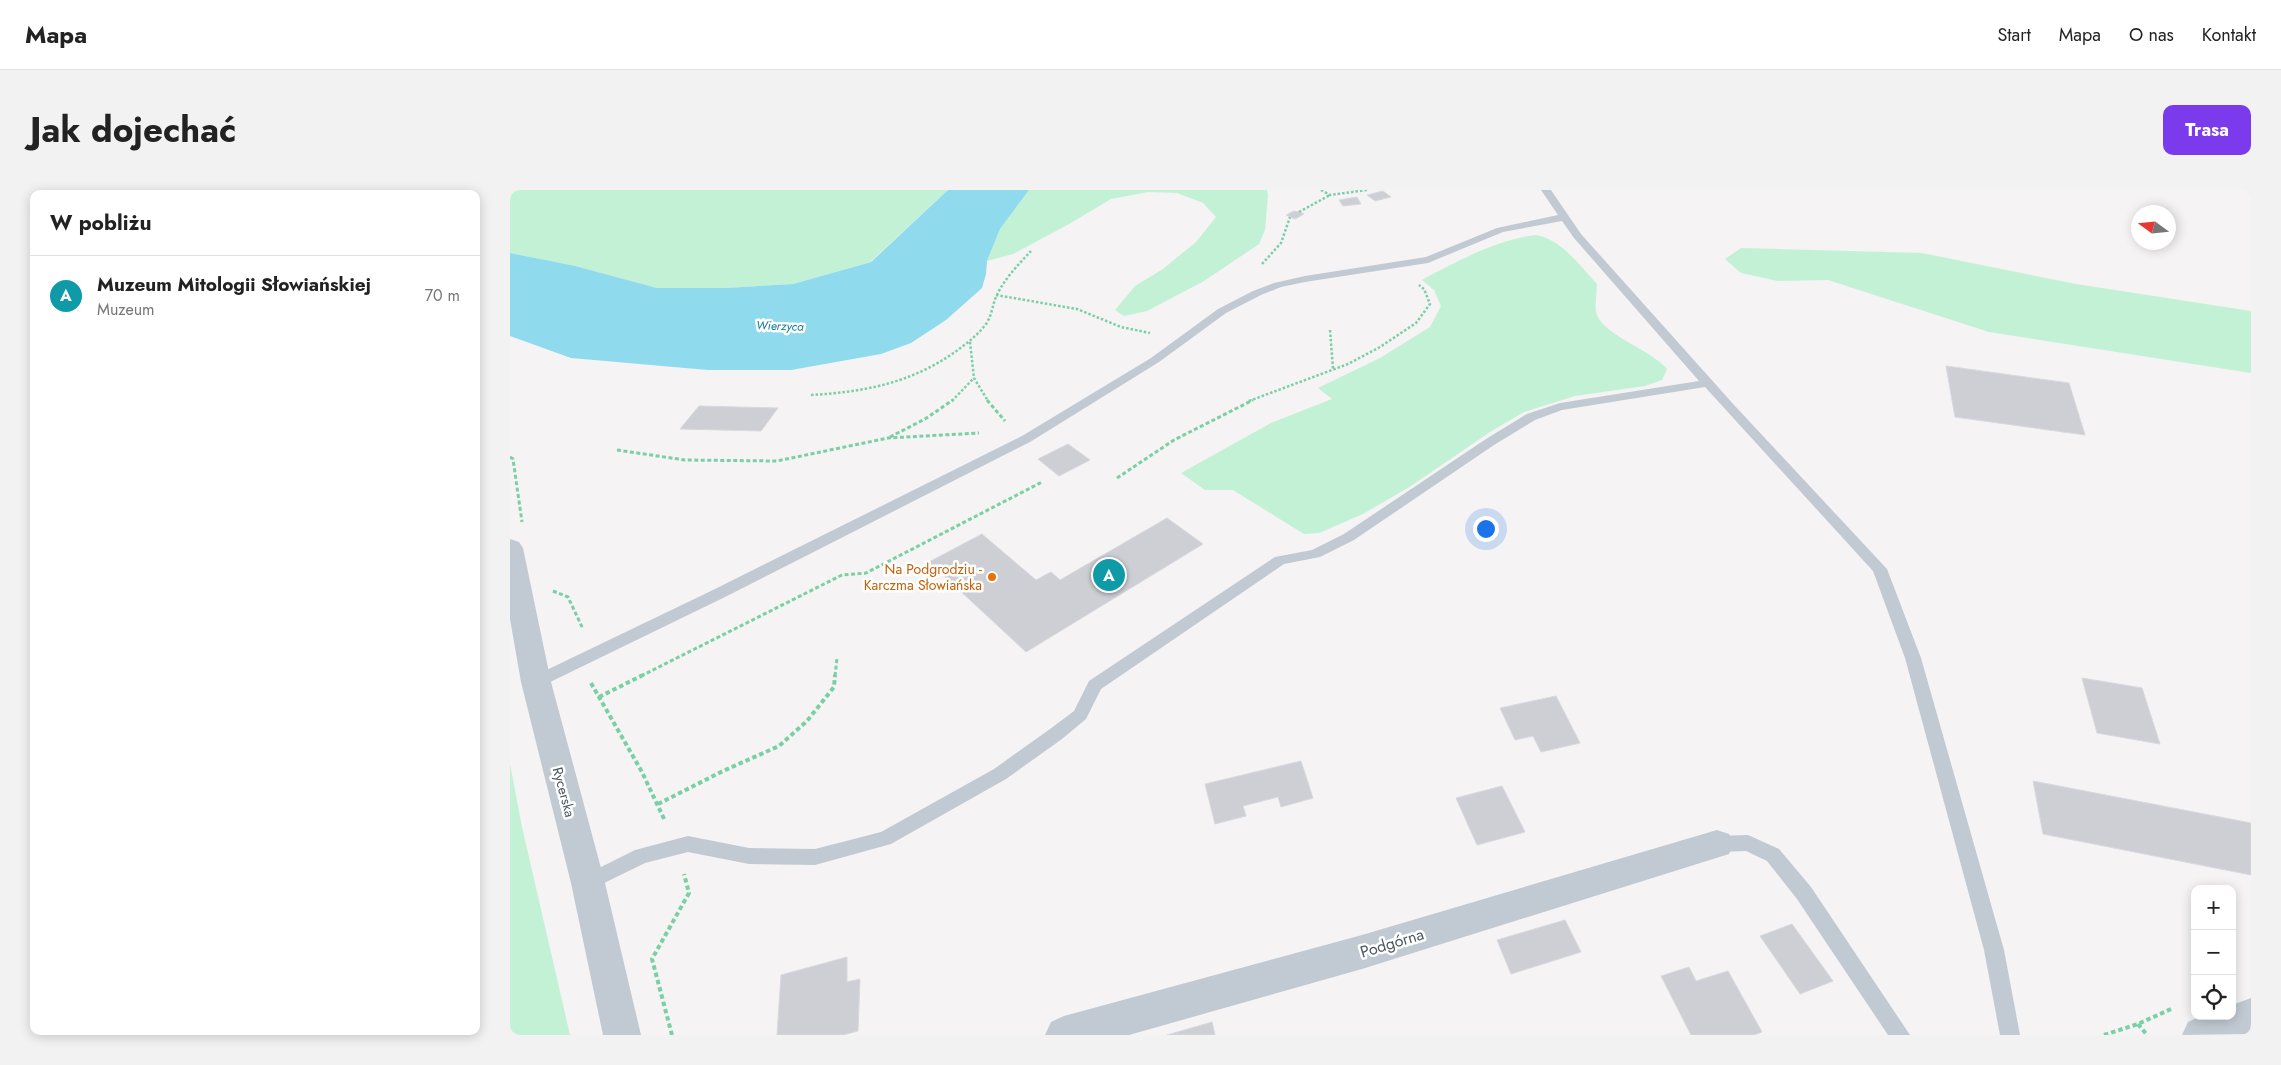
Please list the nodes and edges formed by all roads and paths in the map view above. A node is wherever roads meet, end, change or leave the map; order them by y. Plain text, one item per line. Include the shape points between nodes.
1 (1321, 190) edge
2 (1367, 190) edge
3 (1546, 190) edge
4 (1330, 195) junction
5 (1299, 212) dead end
6 (1565, 217) junction
7 (1032, 251) dead end
8 (1394, 267) junction
9 (996, 296) junction
10 (1330, 330) dead end
11 (1191, 334) junction
12 (970, 342) junction
13 (1333, 369) junction
14 (974, 378) junction
15 (1708, 383) junction
16 (811, 395) dead end
17 (1012, 431) junction
18 (888, 438) junction
19 (1026, 439) junction
20 (617, 450) dead end
21 (1117, 478) dead end
22 (1042, 482) dead end
23 (510, 548) edge
24 (519, 589) junction
25 (587, 657) junction
26 (837, 658) dead end
27 (536, 682) junction
28 (599, 697) junction
29 (658, 804) junction
30 (1717, 844) joint
31 (676, 847) junction
32 (588, 883) junction
33 (2178, 1006) dead end
34 (2251, 1016) edge
35 (2138, 1024) junction
36 (622, 1035) edge
37 (672, 1035) edge
38 (1064, 1035) edge
39 (1900, 1035) edge
40 (2010, 1035) edge
41 (2104, 1035) edge
42 (2147, 1035) edge
43 (2201, 1035) edge

1 - 4 path
2 - 4 path
3 - 6 lane
4 - 5 path
6 - 8 lane via 1500,230 1428,260
6 - 15 lane via 1577,236
7 - 9 path
8 - 11 lane via 1278,285 1222,311
8 - 13 path via 1424,289 1430,304 1416,323 1380,348
9 - 11 path via 1047,302 1078,310 1132,332
9 - 12 path via 990,318
10 - 13 path
11 - 19 lane via 1155,360
12 - 14 path
12 - 16 path via 939,365 903,381 849,394
13 - 21 path via 1241,404 1174,440
14 - 17 path via 982,394
14 - 18 path via 941,410
15 - 31 lane via 1560,407 1531,417 1349,537 1315,554 1280,560 1095,685 1080,715 1000,774 885,839 814,857 748,856 688,844
15 - 40 lane via 1880,569 1913,658 1994,950
17 - 18 path
17 - 19 path
18 - 20 path via 776,461 685,460
19 - 25 lane
22 - 28 path via 866,573 842,575
23 - 24 street, Rycerska
24 - 25 path via 538,586 568,597 587,638
24 - 27 street, Rycerska
25 - 27 lane
25 - 28 path via 587,676
26 - 29 path via 834,687 807,721 779,746 723,770
27 - 32 street, Rycerska
28 - 29 path
29 - 31 path
30 - 38 street, Podgórna via 1362,952
30 - 39 lane via 1748,843 1773,854 1804,893
31 - 32 lane via 641,856
31 - 37 path via 689,893 652,959
32 - 36 street, Rycerska
33 - 35 path
34 - 43 street
35 - 41 path
35 - 42 path

